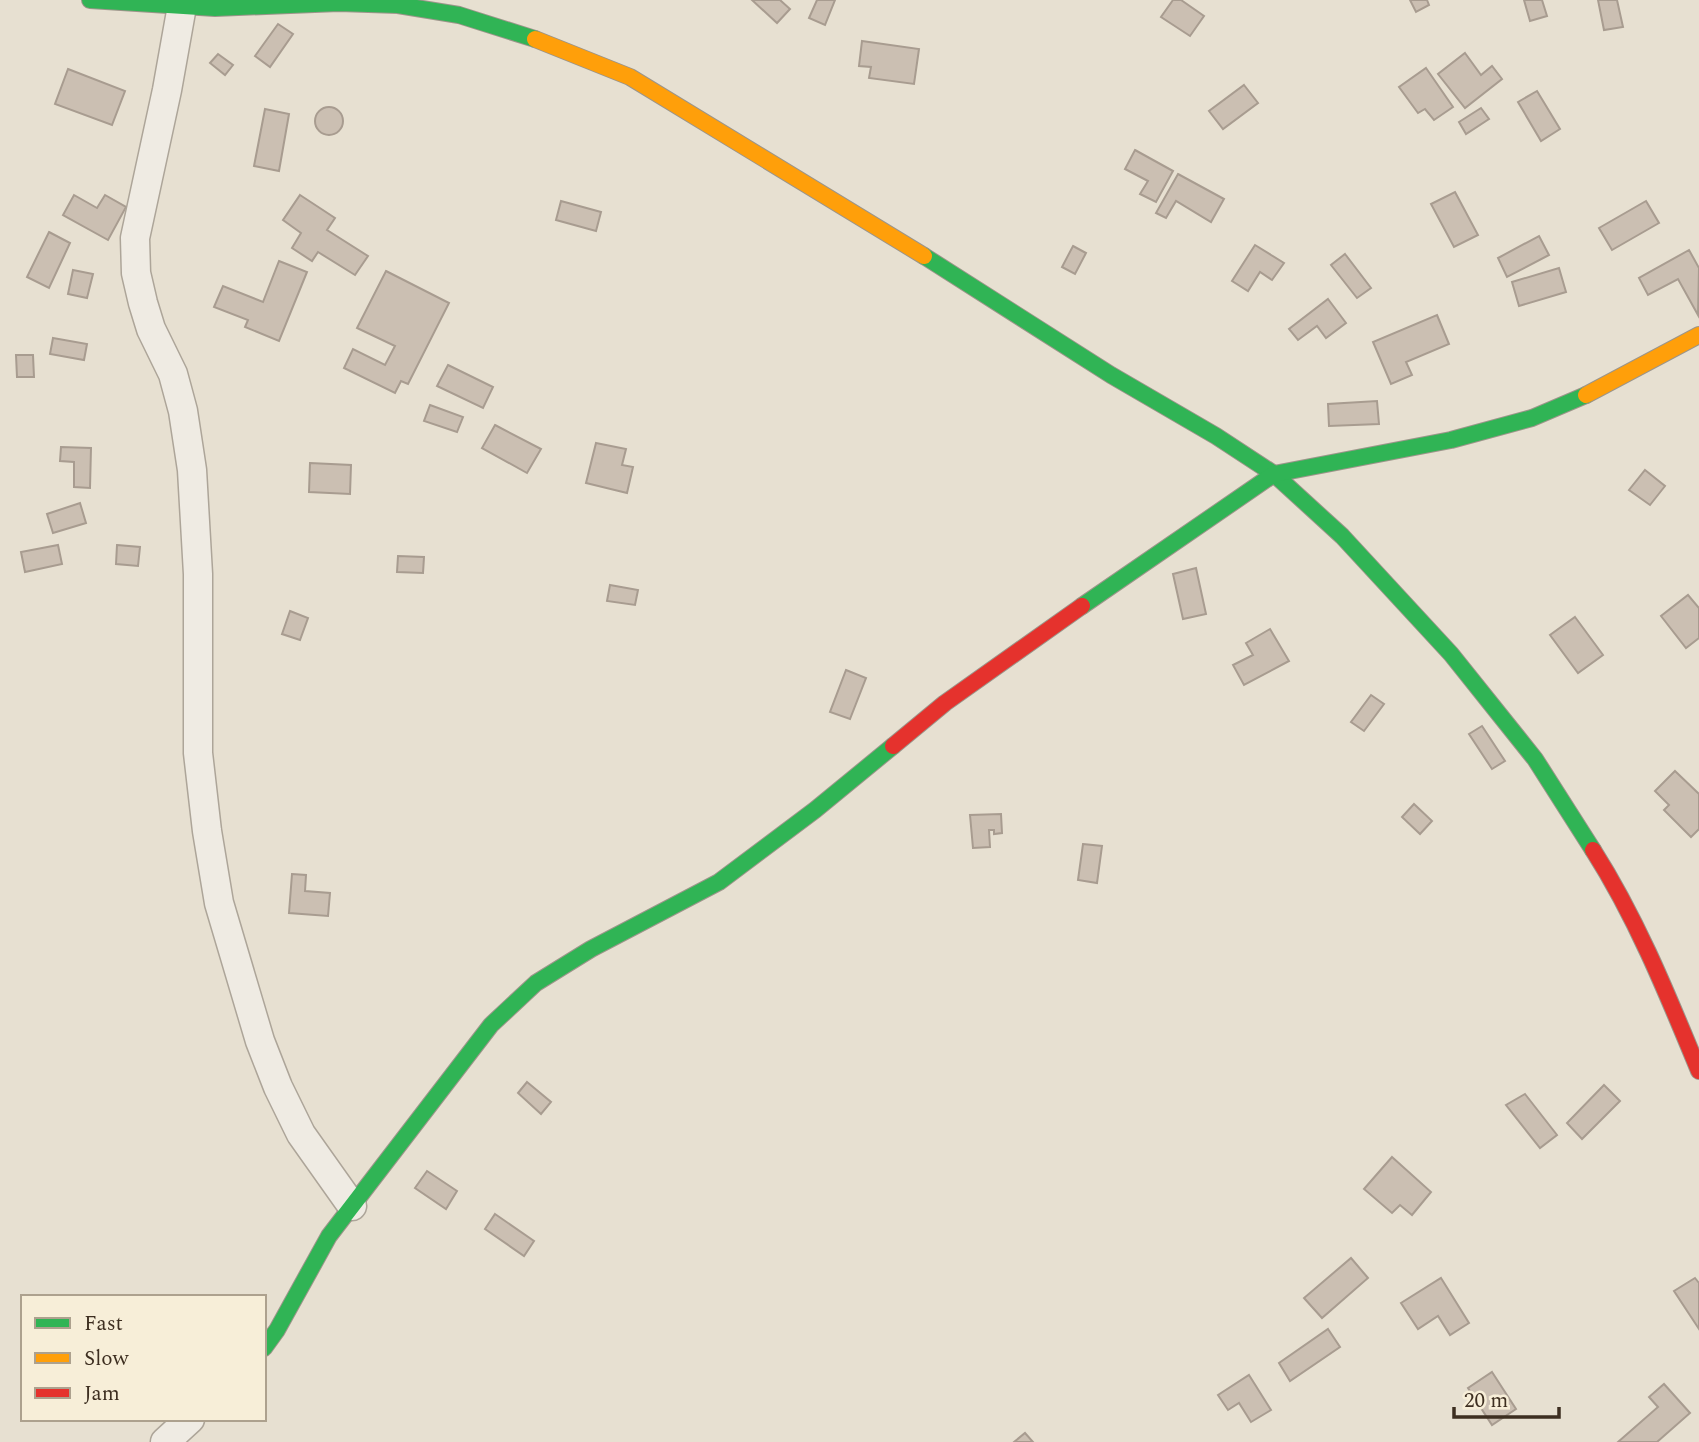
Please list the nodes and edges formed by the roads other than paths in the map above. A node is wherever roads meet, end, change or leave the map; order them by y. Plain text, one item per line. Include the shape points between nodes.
1 (90, 0) edge
2 (215, 4) edge
3 (182, 6) junction
4 (1699, 335) edge
5 (1274, 474) junction
6 (1699, 1071) edge
7 (352, 1206) junction
8 (266, 1345) edge
9 (189, 1421) edge
10 (165, 1442) edge

1 - 3 street
2 - 3 street
2 - 5 street via 398,5 459,15 530,37 630,77
3 - 7 street via 135,238 136,273 151,329 173,374 192,470 198,574 198,752 207,831 219,903 260,1041 301,1134
4 - 5 street via 1593,392 1532,418 1451,440
5 - 6 street via 1342,536 1451,654 1535,760 1606,870 1658,973
5 - 7 street via 945,703 741,866 536,983 491,1025
7 - 8 street via 329,1236
9 - 10 street

